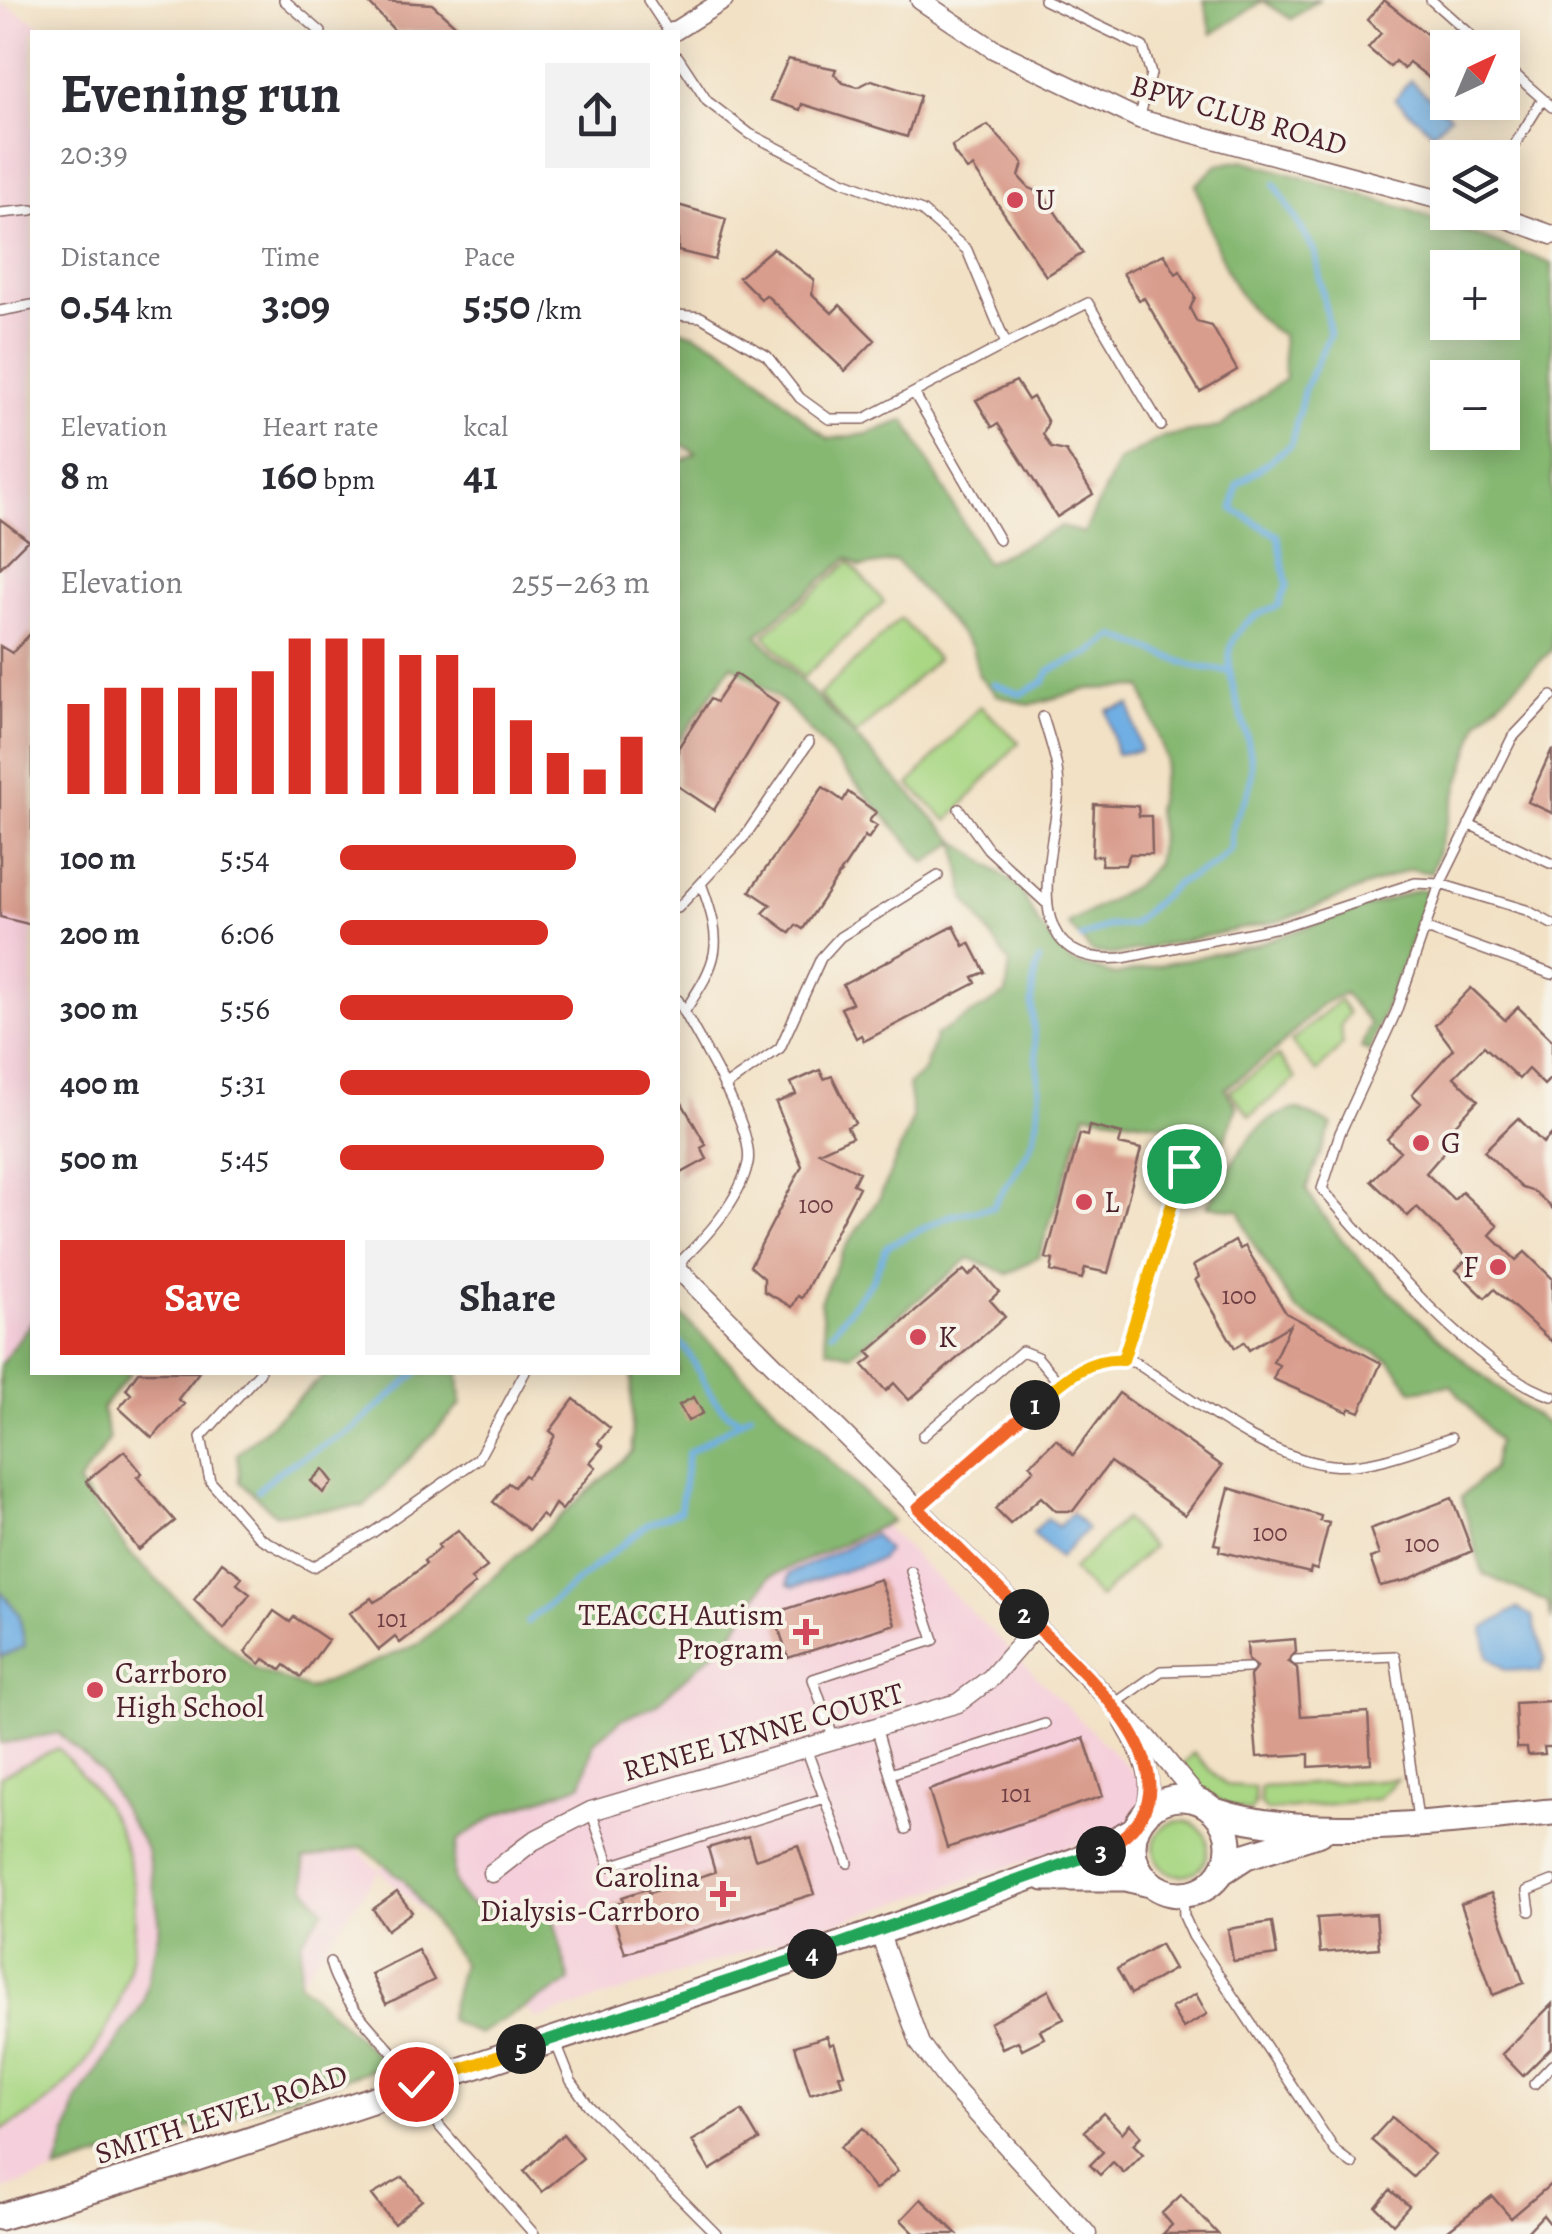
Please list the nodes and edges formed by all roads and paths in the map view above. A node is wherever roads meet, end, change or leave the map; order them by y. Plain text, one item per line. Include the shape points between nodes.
1 (284, 0) edge
2 (648, 0) edge
3 (724, 0) edge
4 (920, 0) edge
5 (1044, 0) edge
6 (1431, 0) edge
7 (319, 30) edge
8 (670, 30) edge
9 (674, 30) edge
10 (1465, 30) edge
11 (680, 60) edge
12 (1520, 79) edge
13 (1543, 99) junction
14 (1552, 107) edge
15 (1140, 119) junction
16 (1518, 140) edge
17 (1430, 197) edge
18 (30, 210) edge
19 (0, 213) edge
20 (1520, 223) edge
21 (1552, 234) edge
22 (30, 305) edge
23 (0, 310) edge
24 (680, 315) edge
25 (1006, 344) junction
26 (914, 392) junction
27 (1161, 426) dead end
28 (999, 540) dead end
29 (1552, 696) edge
30 (1043, 716) dead end
31 (809, 742) dead end
32 (959, 808) dead end
33 (1469, 824) junction
34 (1552, 864) edge
35 (938, 876) dead end
36 (1440, 884) junction
37 (702, 886) junction
38 (1045, 902) junction
39 (680, 906) edge
40 (1552, 924) edge
41 (1424, 928) junction
42 (1552, 974) edge
43 (680, 1004) edge
44 (684, 1012) junction
45 (724, 1086) junction
46 (1184, 1166) dead end
47 (680, 1264) edge
48 (680, 1268) edge
49 (1123, 1360) junction
50 (257, 1375) edge
51 (522, 1375) edge
52 (1060, 1384) junction
53 (1552, 1396) edge
54 (923, 1436) dead end
55 (1450, 1438) dead end
56 (918, 1508) junction
57 (910, 1571) dead end
58 (1036, 1626) junction
59 (1296, 1660) dead end
60 (1249, 1668) dead end
61 (1115, 1707) junction
62 (1045, 1724) dead end
63 (876, 1727) junction
64 (834, 1740) junction
65 (806, 1748) junction
66 (890, 1774) junction
67 (824, 1798) junction
68 (1208, 1807) junction
69 (591, 1812) junction
70 (1552, 1812) edge
71 (1140, 1822) junction
72 (1419, 1822) junction
73 (1353, 1826) junction
74 (906, 1829) dead end
75 (848, 1863) dead end
76 (1223, 1871) junction
77 (492, 1874) dead end
78 (1028, 1877) junction
79 (1552, 1881) edge
80 (1153, 1885) junction
81 (1183, 1894) junction
82 (1530, 1911) dead end
83 (879, 1932) junction
84 (330, 1962) dead end
85 (554, 2038) junction
86 (1552, 2066) edge
87 (418, 2084) junction
88 (1534, 2084) dead end
89 (1352, 2164) dead end
90 (0, 2217) edge
91 (534, 2234) edge
92 (716, 2234) edge
93 (1087, 2234) edge

1 - 7 lane
2 - 8 lane
3 - 9 street
4 - 15 street, BPW CLUB ROAD via 993,49
5 - 15 lane via 1144,48 1152,74
6 - 10 lane
11 - 25 lane via 707,100 750,134 842,181 922,211 967,250
12 - 13 lane
13 - 14 lane
13 - 16 lane
15 - 17 street, BPW CLUB ROAD
18 - 19 lane
20 - 21 street
22 - 23 lane
24 - 26 lane via 700,318 767,356 800,398 828,419 864,419
25 - 26 lane
25 - 27 lane via 1088,302
26 - 28 lane
29 - 33 lane via 1512,738
30 - 38 lane via 1058,767
31 - 37 lane
32 - 38 lane via 988,850
33 - 34 lane
33 - 36 lane
35 - 45 lane via 840,937 821,958 780,1048
36 - 38 lane via 1415,882 1284,926 1095,960 1071,950
36 - 40 lane
36 - 41 lane
37 - 39 lane
37 - 44 lane via 718,946
41 - 42 lane
41 - 53 lane via 1322,1190 1482,1354
43 - 44 lane
44 - 45 lane
45 - 47 lane via 749,1159 734,1199
46 - 49 lane
48 - 56 street
49 - 52 lane via 1076,1370
49 - 55 lane via 1286,1456 1333,1466 1389,1459
50 - 51 lane via 201,1438 210,1481 260,1538 313,1567 478,1458
52 - 54 lane via 1037,1357 1022,1351
52 - 56 lane
56 - 58 street
57 - 64 lane via 934,1640 813,1679
58 - 61 street
58 - 63 street, RENEE LYNNE COURT via 991,1678 958,1703
59 - 72 lane via 1395,1656
60 - 61 lane via 1160,1671
61 - 68 street
61 - 71 street via 1149,1773 1152,1791
62 - 66 lane
63 - 64 street, RENEE LYNNE COURT
63 - 66 lane
64 - 65 street, RENEE LYNNE COURT
65 - 67 lane
65 - 69 street, RENEE LYNNE COURT
66 - 74 lane
67 - 69 lane via 610,1866
67 - 75 lane
68 - 71 main road via 1169,1800
68 - 73 main road via 1261,1823
68 - 76 main road via 1229,1840
69 - 77 street, RENEE LYNNE COURT via 534,1841
70 - 72 main road
71 - 78 main road, SMITH LEVEL ROAD via 1098,1852
71 - 80 main road via 1135,1859
72 - 73 main road
73 - 76 main road via 1273,1845
76 - 81 main road via 1199,1892
78 - 80 main road, SMITH LEVEL ROAD via 1126,1878
78 - 83 main road, SMITH LEVEL ROAD
79 - 82 lane via 1526,1890
80 - 81 main road
81 - 89 lane via 1193,1936 1336,2152
83 - 85 main road, SMITH LEVEL ROAD
83 - 93 street via 920,2044
84 - 87 lane via 334,1980
85 - 87 main road, SMITH LEVEL ROAD
85 - 92 lane via 588,2105
86 - 88 lane
87 - 90 main road, SMITH LEVEL ROAD
87 - 91 lane via 440,2127

